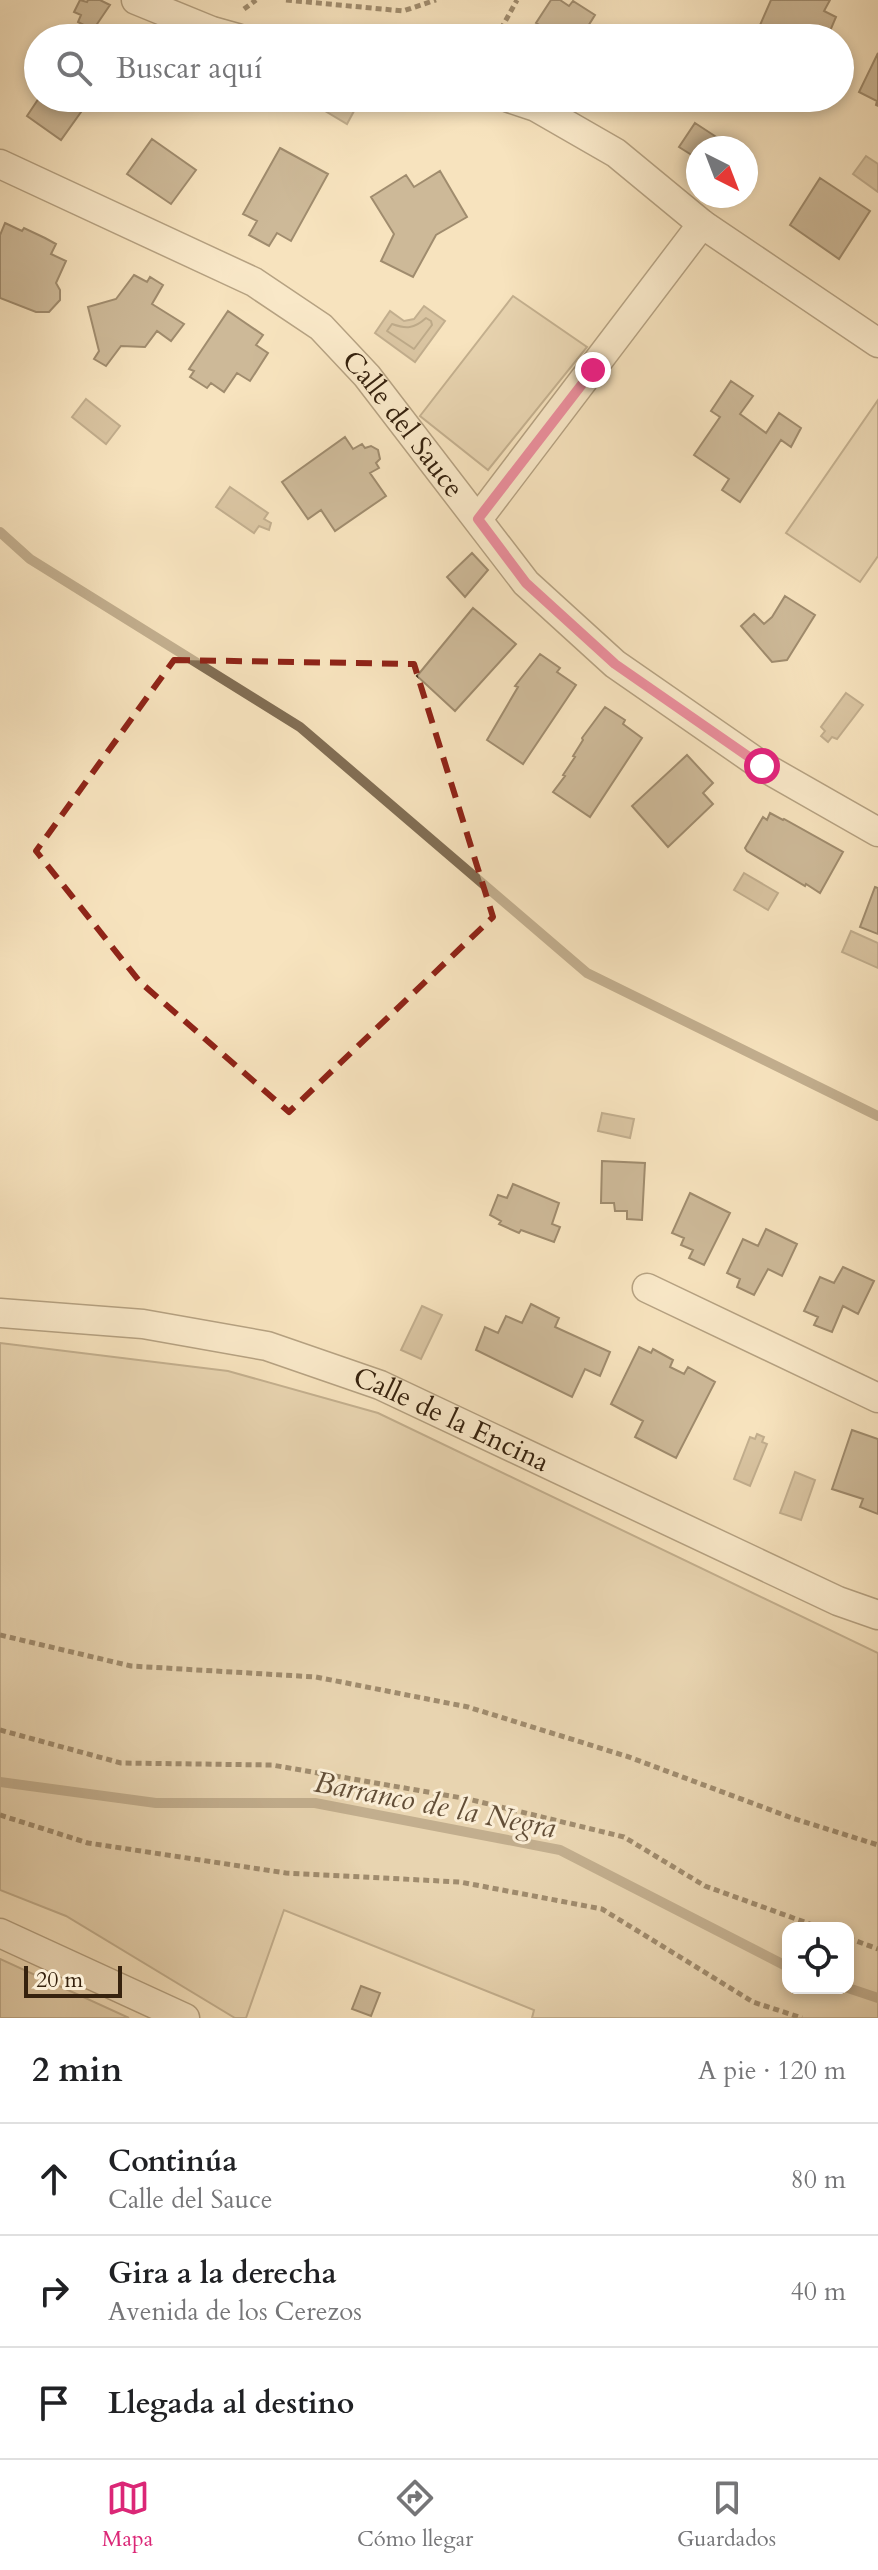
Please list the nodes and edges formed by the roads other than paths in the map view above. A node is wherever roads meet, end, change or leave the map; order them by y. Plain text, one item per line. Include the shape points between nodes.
1 (136, 0) edge
2 (195, 24) edge
3 (545, 112) edge
4 (0, 164) edge
5 (702, 224) junction
6 (878, 343) edge
7 (478, 519) junction
8 (878, 832) edge
9 (647, 1288) dead end
10 (0, 1313) edge
11 (878, 1398) edge
12 (878, 1615) edge
13 (0, 1933) edge
14 (185, 2018) edge

1 - 2 street
3 - 5 street via 616,153
4 - 7 street, Calle del Sauce via 254,282 321,327 367,376
5 - 6 street
5 - 7 street
7 - 8 street, Calle del Sauce via 526,583 615,664 762,766
9 - 11 street
10 - 12 street, Calle de la Encina via 143,1324 267,1346 380,1385 838,1601
13 - 14 street

